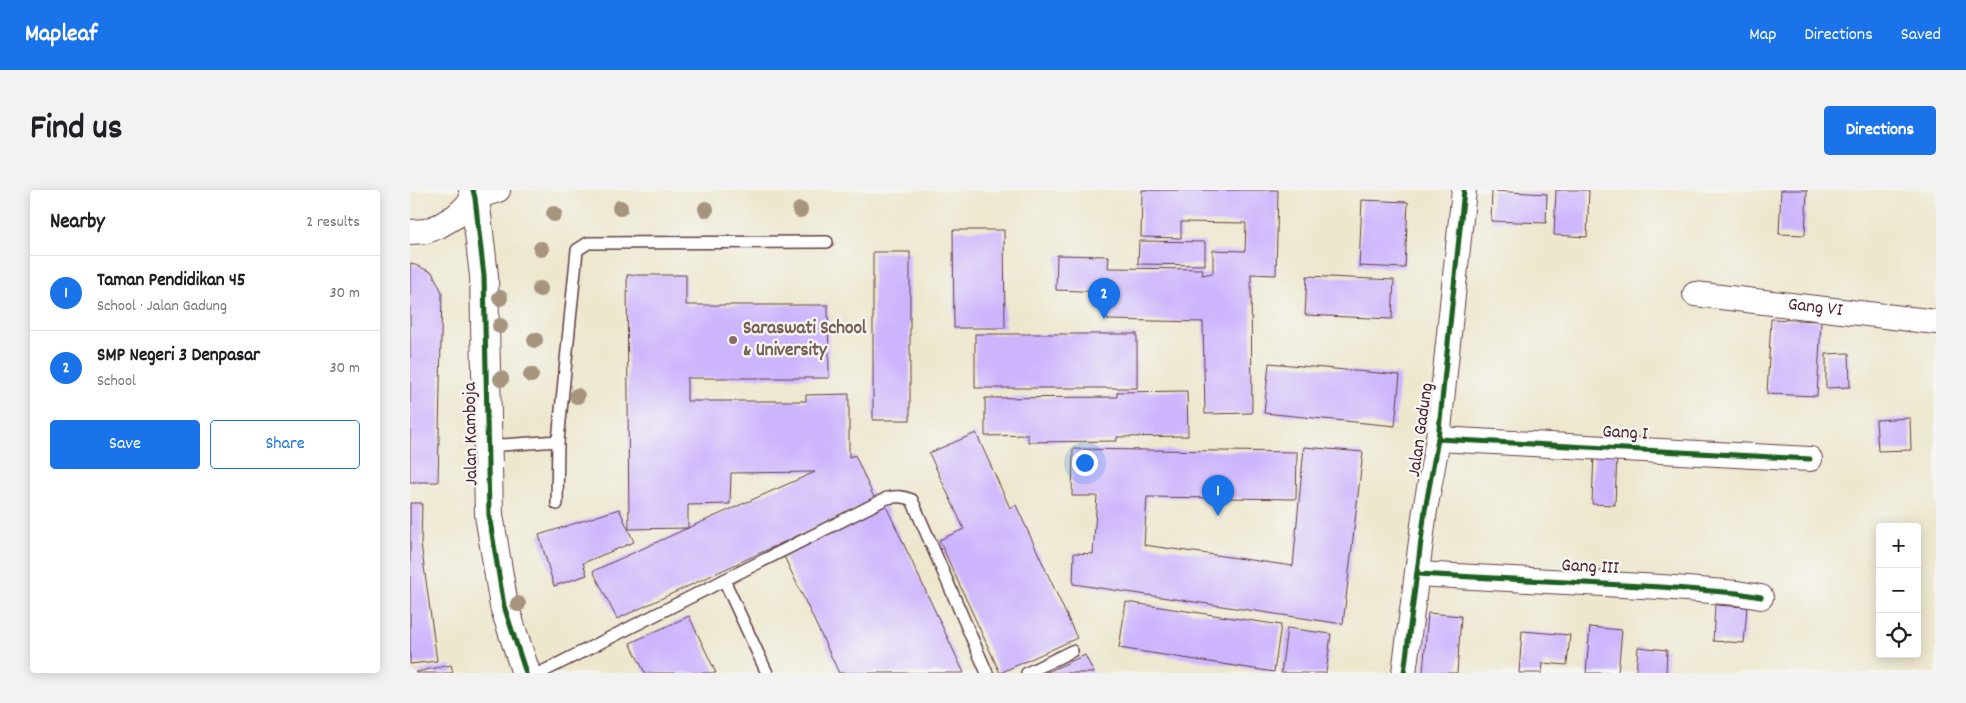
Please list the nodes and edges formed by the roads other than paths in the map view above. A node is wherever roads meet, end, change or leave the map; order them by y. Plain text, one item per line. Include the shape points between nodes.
1 (1464, 190) edge
2 (482, 193) edge
3 (410, 232) edge
4 (827, 242) dead end
5 (1695, 294) dead end
6 (1936, 322) edge
7 (1438, 439) junction
8 (558, 441) junction
9 (487, 446) junction
10 (1810, 459) dead end
11 (557, 504) dead end
12 (1417, 574) junction
13 (724, 580) junction
14 (1761, 597) dead end
15 (1072, 651) dead end
16 (526, 673) edge
17 (540, 673) edge
18 (767, 673) edge
19 (987, 673) edge
20 (1027, 673) edge
21 (1404, 673) edge

1 - 7 street, Jalan Gadung
2 - 3 street via 439,226
2 - 9 street, Jalan Kamboja
4 - 8 lane via 588,243 577,250
5 - 6 street, Gang VI
7 - 10 street, Gang I
7 - 12 street, Jalan Gadung
8 - 9 lane
8 - 11 lane
9 - 16 street, Jalan Kamboja via 489,515 494,548 504,606
12 - 14 street, Gang III via 1661,586
12 - 21 street, Jalan Gadung
13 - 17 lane
13 - 18 lane
13 - 19 lane via 887,498 904,496 912,500
15 - 20 lane

